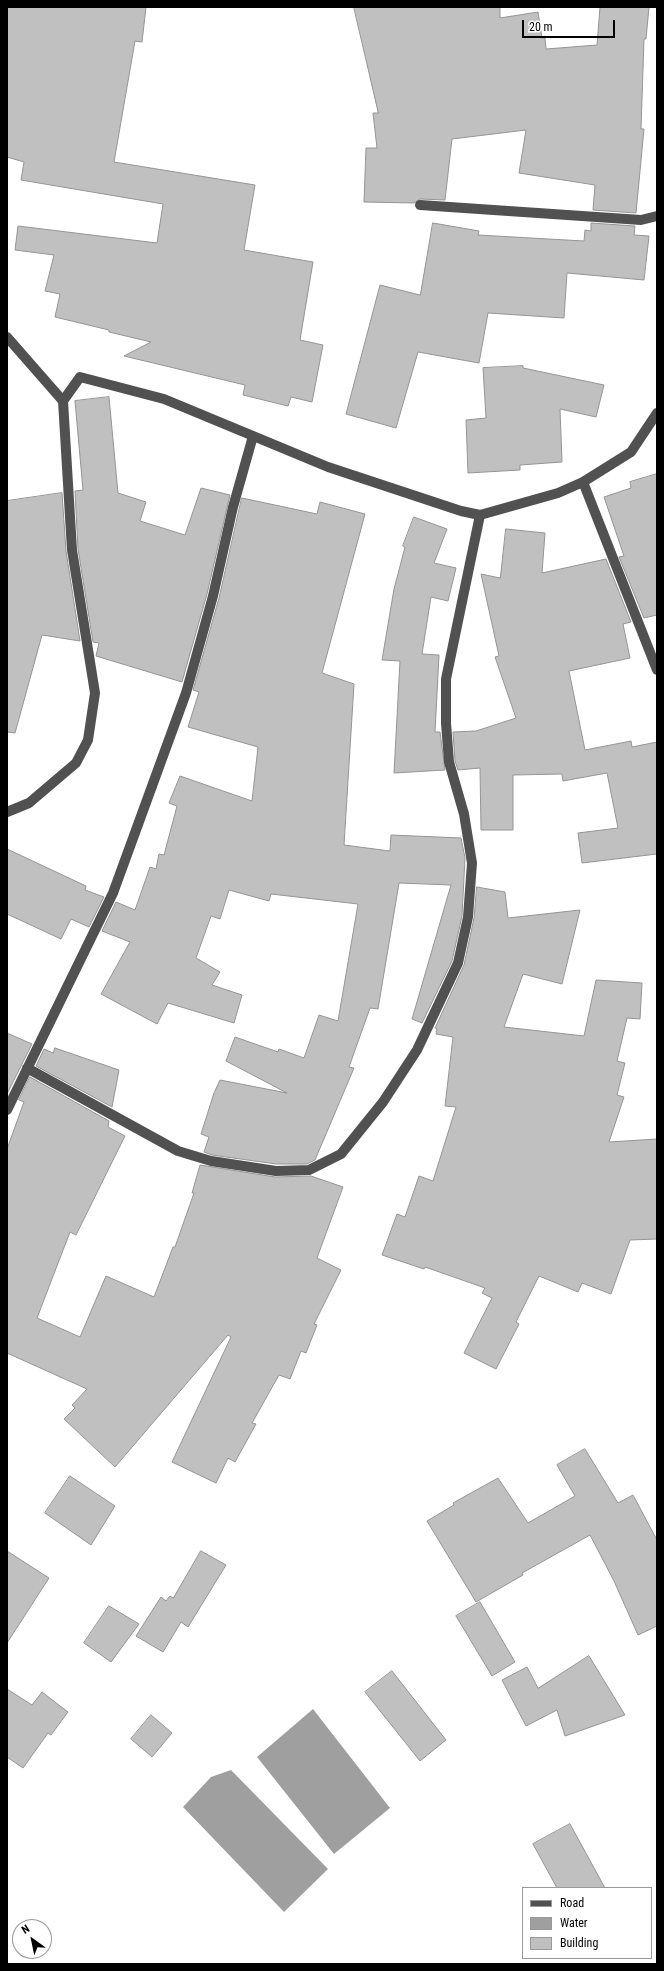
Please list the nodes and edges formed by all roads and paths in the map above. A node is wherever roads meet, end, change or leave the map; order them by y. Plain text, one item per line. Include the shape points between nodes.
1 (420, 205) dead end
2 (657, 216) edge
3 (7, 337) edge
4 (63, 401) junction
5 (657, 413) edge
6 (253, 436) junction
7 (583, 482) junction
8 (480, 515) junction
9 (657, 670) edge
10 (7, 812) edge
11 (27, 1068) junction
12 (7, 1110) edge

1 - 2 street via 641,220
3 - 4 street
4 - 6 street via 80,377 164,399
4 - 10 street via 72,550 95,693 90,732 76,763 29,803
5 - 7 street via 632,452
6 - 8 street via 328,467 461,512
6 - 11 street via 186,693 113,893
7 - 8 street via 558,493
7 - 9 street
8 - 11 street via 446,679 449,762 464,814 472,863 468,917 458,963 417,1050 383,1102 341,1154 309,1170 276,1171 211,1161 178,1151
11 - 12 street

